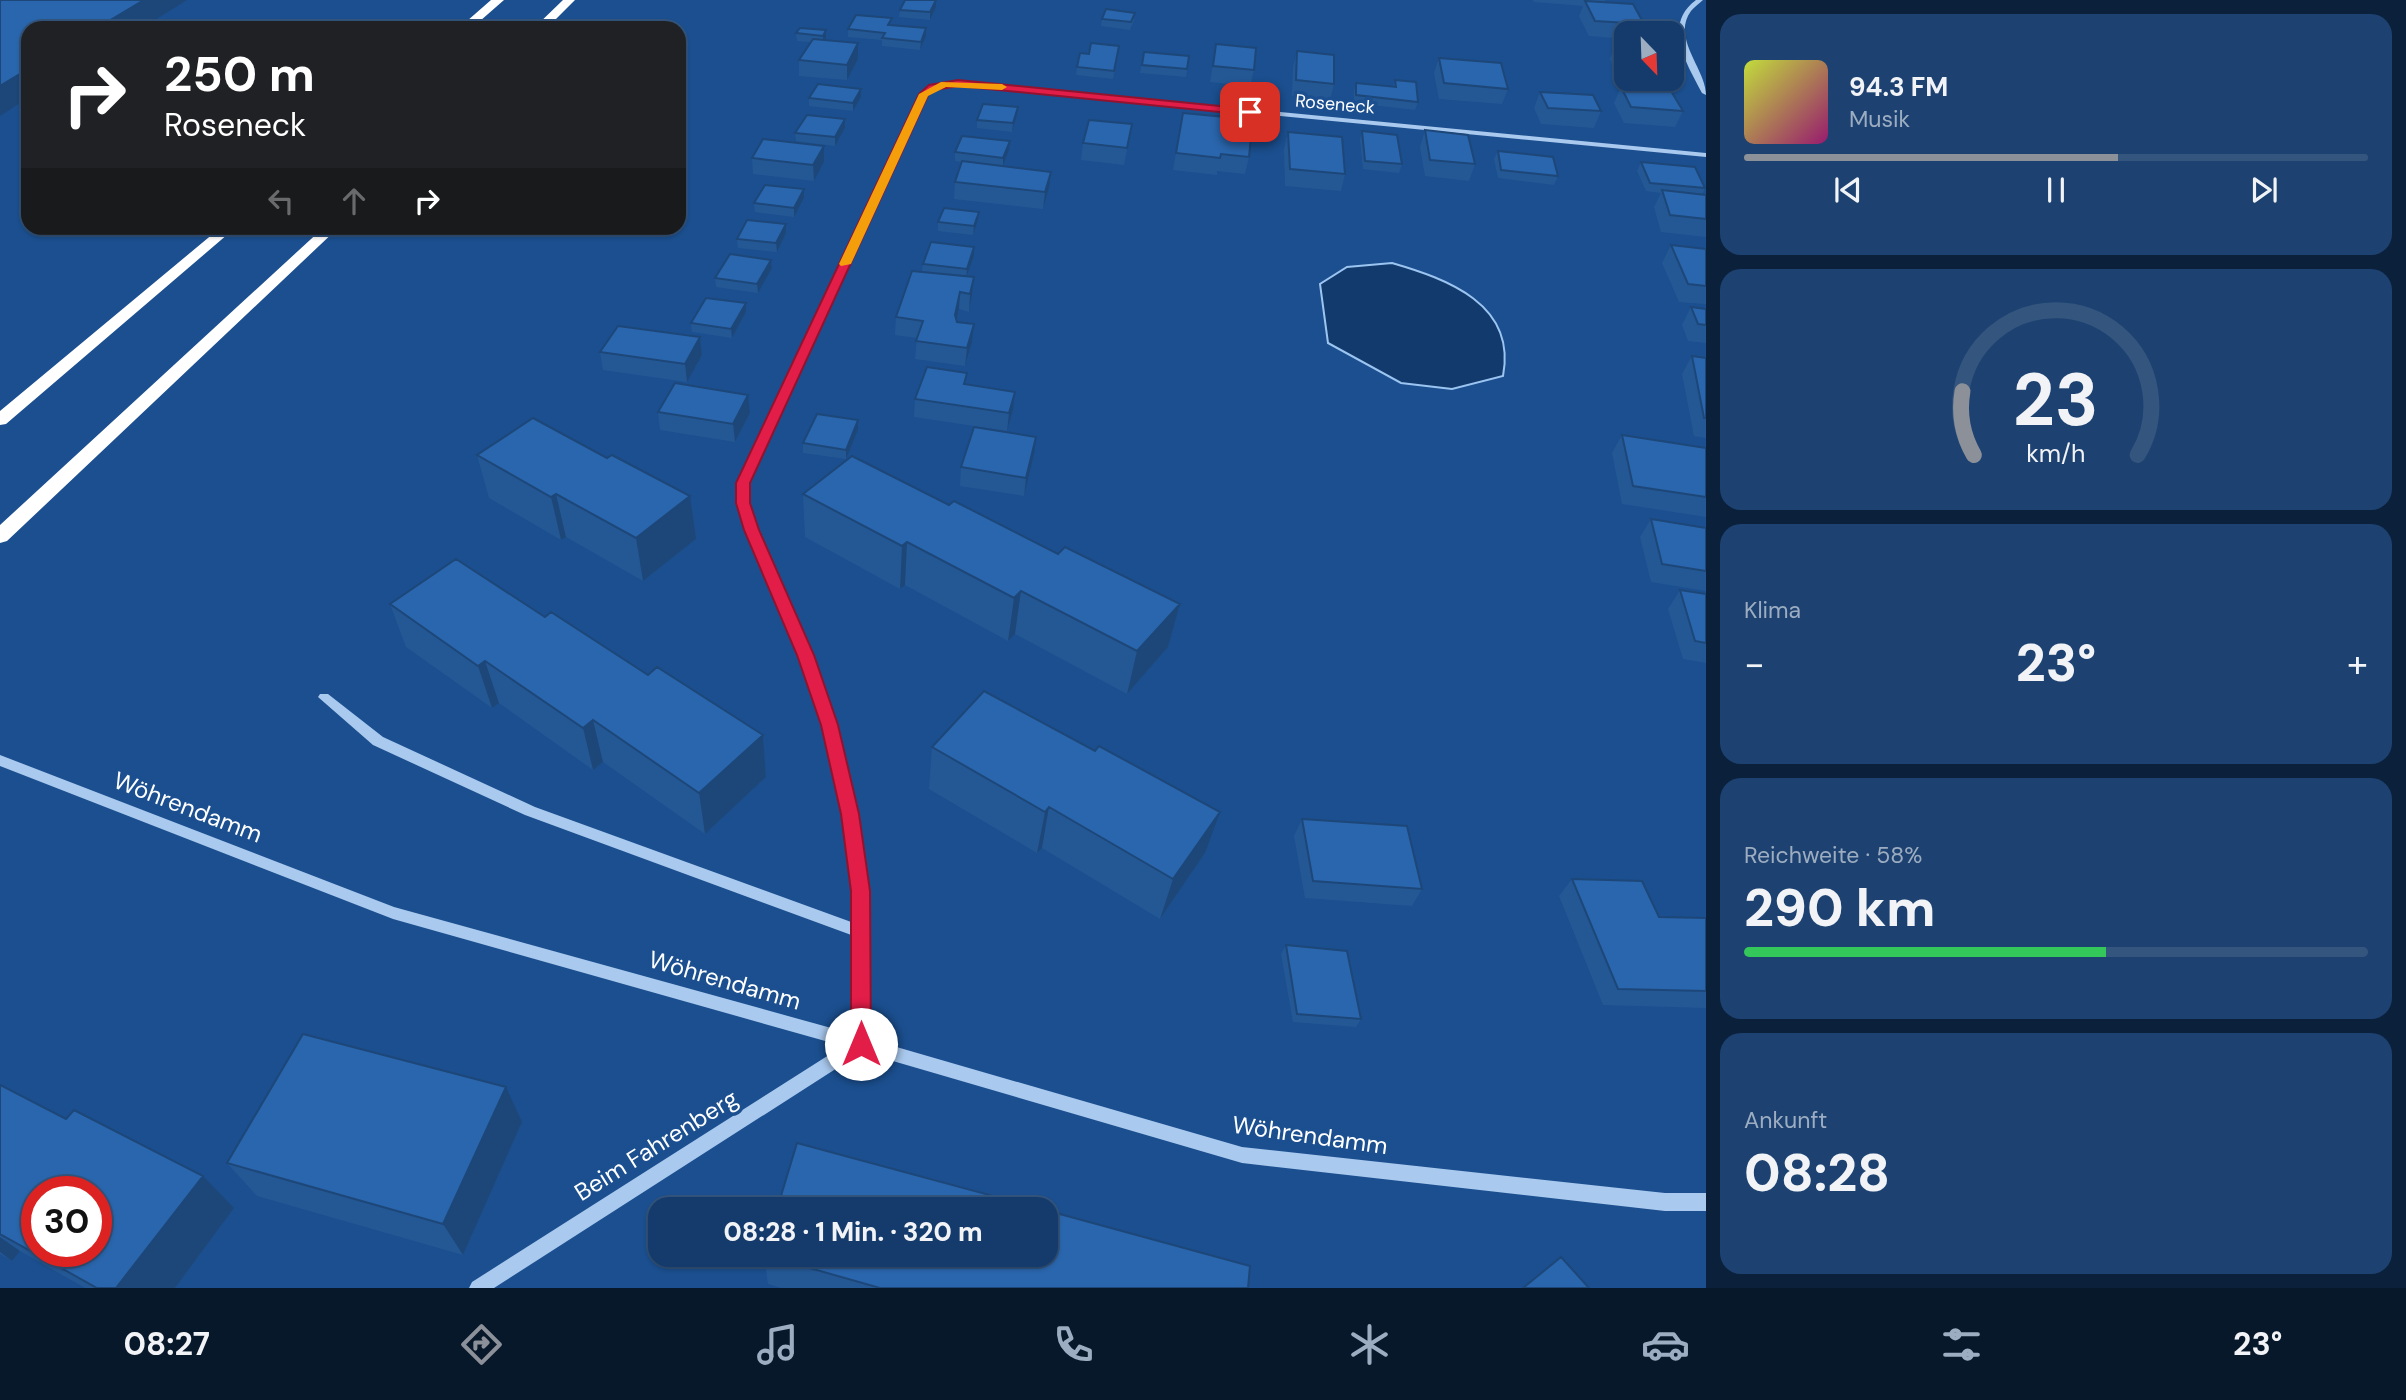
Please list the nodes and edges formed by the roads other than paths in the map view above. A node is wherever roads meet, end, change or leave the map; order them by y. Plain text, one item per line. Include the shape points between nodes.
1 (498, 0) edge
2 (569, 0) edge
3 (1700, 0) edge
4 (473, 21) edge
5 (547, 21) edge
6 (1706, 93) edge
7 (1706, 155) edge
8 (220, 235) edge
9 (323, 235) edge
10 (0, 420) edge
11 (0, 536) edge
12 (324, 696) dead end
13 (0, 761) edge
14 (860, 932) junction
15 (861, 1044) junction
16 (1706, 1202) edge
17 (478, 1288) edge

1 - 4 highway
2 - 5 highway
3 - 6 street via 1688,6 1680,24
7 - 14 street, Roseneck via 958,83 924,94 743,483 751,530 806,655 830,725 850,814 861,891
8 - 10 highway
9 - 11 highway
12 - 14 street via 378,741 530,811
13 - 15 street, Wöhrendamm via 393,913
14 - 15 street, Roseneck
15 - 16 street, Wöhrendamm via 1242,1154 1665,1202
15 - 17 street, Beim Fahrenberg

